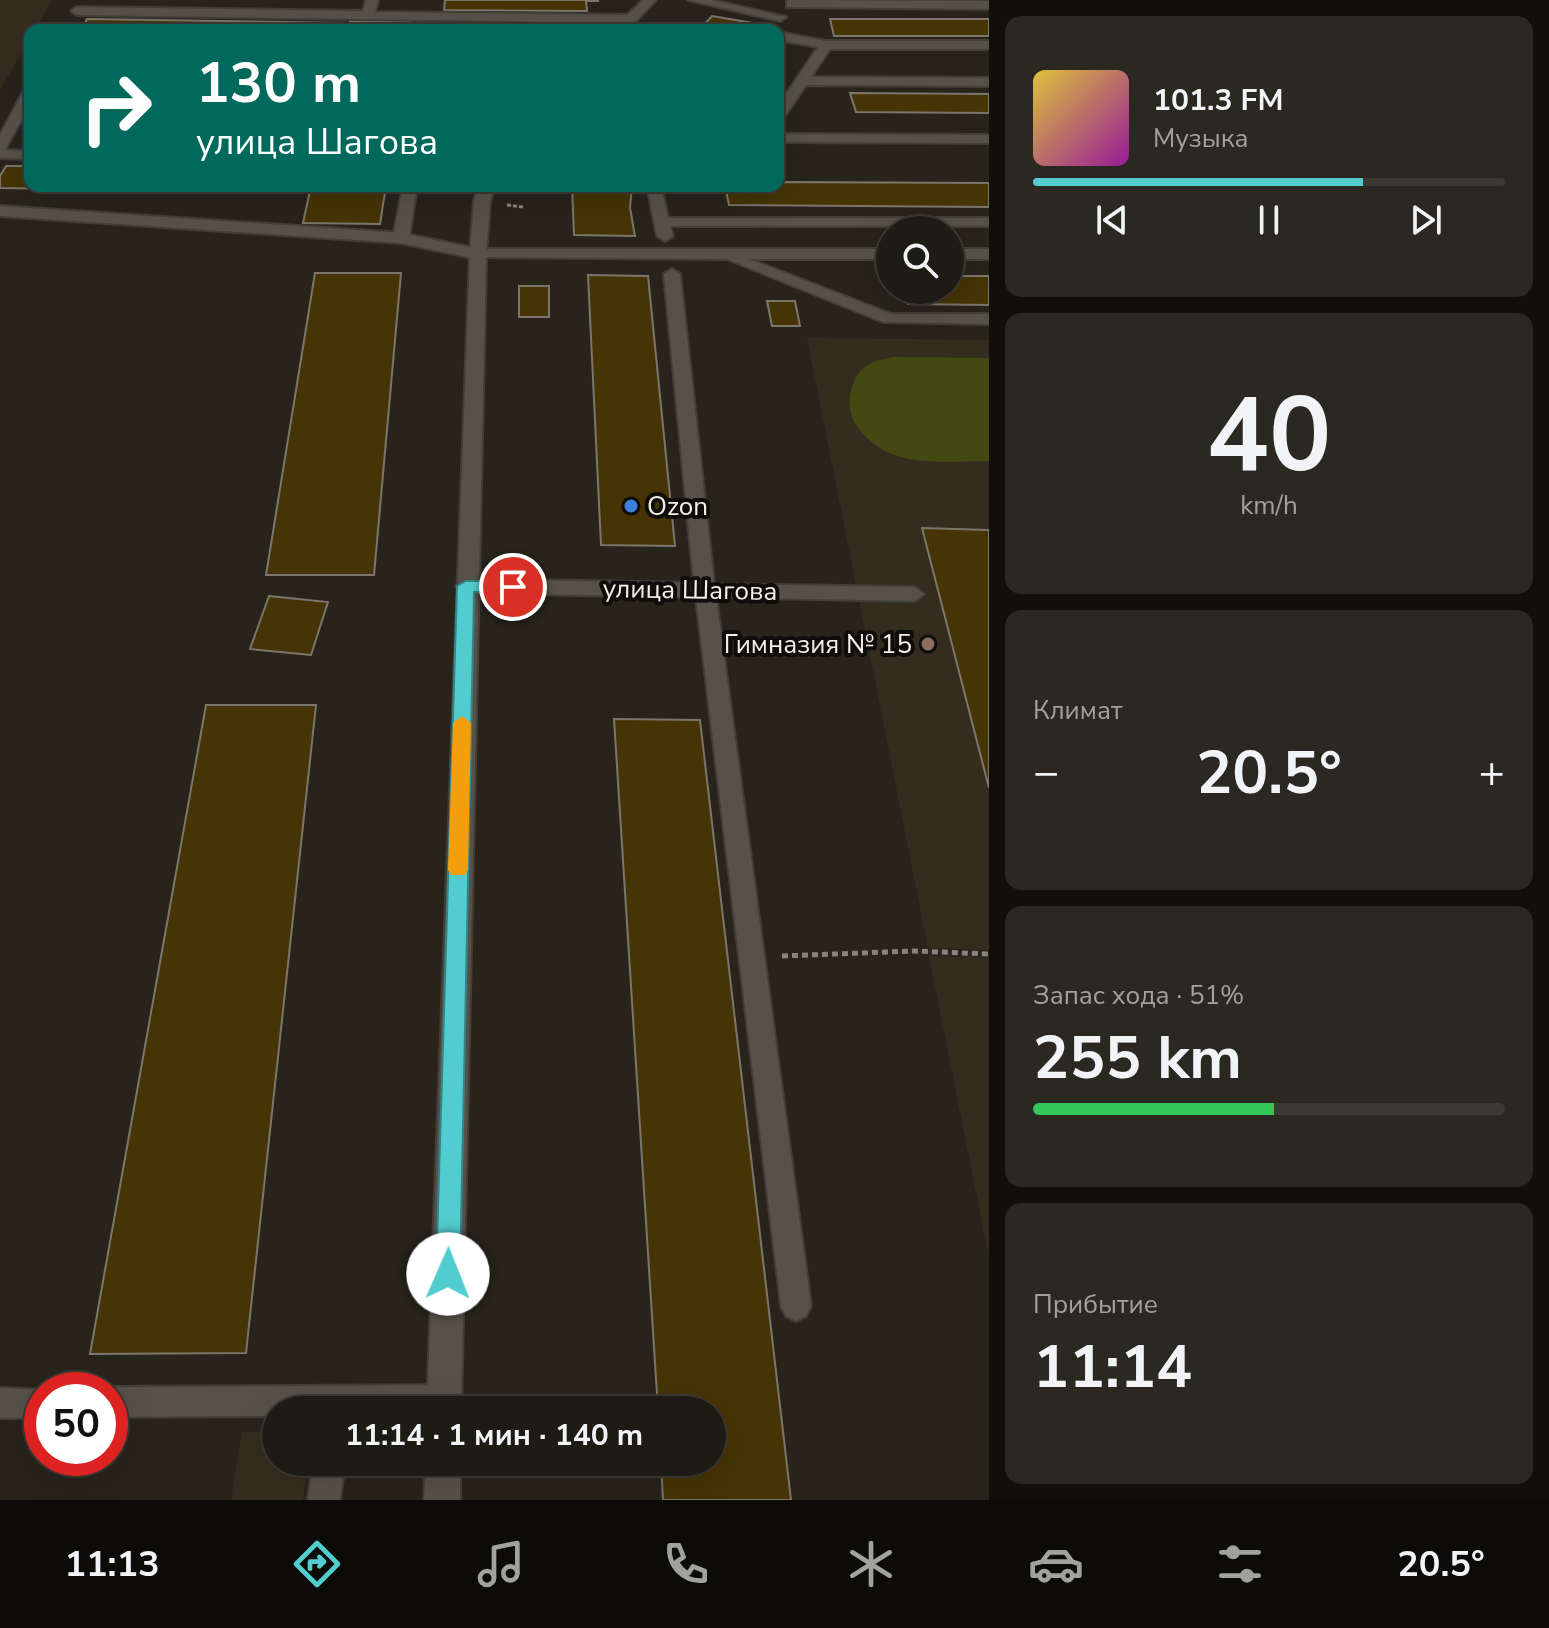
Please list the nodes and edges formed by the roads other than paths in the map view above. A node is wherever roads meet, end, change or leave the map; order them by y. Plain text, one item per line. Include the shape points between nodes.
1 (372, 0) edge
2 (420, 0) edge
3 (650, 0) edge
4 (694, 0) edge
5 (793, 2) edge
6 (989, 5) edge
7 (77, 11) edge
8 (368, 15) junction
9 (418, 16) junction
10 (780, 17) junction
11 (631, 19) junction
12 (626, 24) edge
13 (775, 24) edge
14 (784, 37) edge
15 (826, 45) junction
16 (989, 45) edge
17 (801, 81) junction
18 (989, 82) edge
19 (784, 107) edge
20 (24, 112) edge
21 (784, 138) edge
22 (989, 139) edge
23 (0, 147) edge
24 (0, 154) edge
25 (24, 155) edge
26 (409, 192) edge
27 (485, 192) edge
28 (655, 192) edge
29 (0, 211) edge
30 (662, 222) junction
31 (989, 222) edge
32 (401, 238) junction
33 (719, 253) junction
34 (478, 254) junction
35 (876, 254) edge
36 (964, 254) edge
37 (989, 254) edge
38 (670, 263) junction
39 (989, 319) edge
40 (466, 586) junction
41 (705, 590) junction
42 (914, 594) dead end
43 (796, 1306) dead end
44 (444, 1396) edge
45 (128, 1402) edge
46 (0, 1403) edge
47 (24, 1403) edge
48 (262, 1405) edge
49 (327, 1476) edge
50 (443, 1476) edge
51 (324, 1500) edge
52 (442, 1500) edge

1 - 8 lane
2 - 9 lane
3 - 11 main road
4 - 10 lane
5 - 6 lane
5 - 10 lane
7 - 8 lane
8 - 9 lane
9 - 11 lane
10 - 13 lane
11 - 12 main road
14 - 15 lane
15 - 16 lane
15 - 17 lane
17 - 18 lane
17 - 19 lane
20 - 23 lane
21 - 22 lane
24 - 25 lane
26 - 32 lane
27 - 34 main road
28 - 30 lane
29 - 32 main road
30 - 31 lane
30 - 38 lane
32 - 34 main road
33 - 35 lane
33 - 38 lane
33 - 39 lane via 889,319
34 - 38 lane
34 - 40 main road
36 - 37 lane
38 - 41 lane
40 - 41 lane, улица Шагова
40 - 44 main road
41 - 42 lane, улица Шагова
41 - 43 lane
45 - 48 lane
46 - 47 lane
49 - 51 lane
50 - 52 main road

